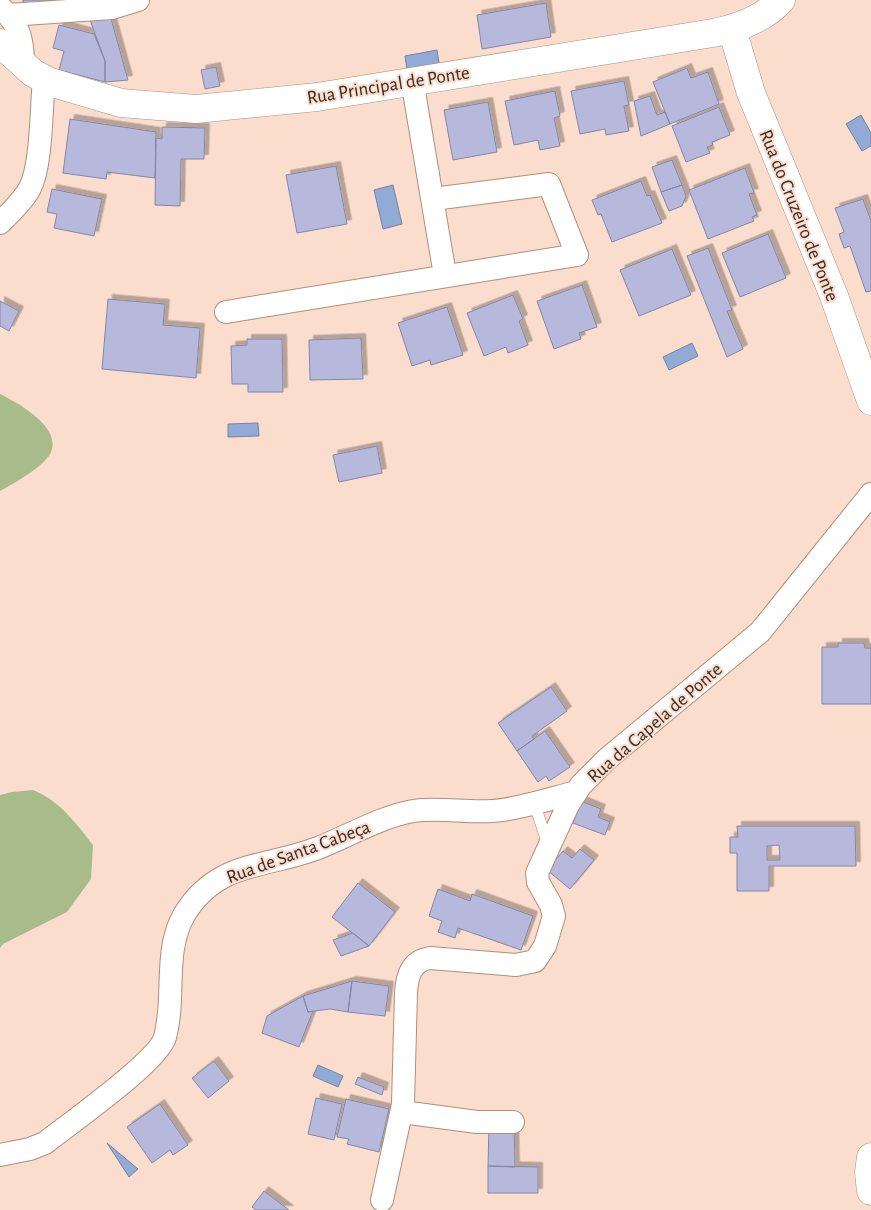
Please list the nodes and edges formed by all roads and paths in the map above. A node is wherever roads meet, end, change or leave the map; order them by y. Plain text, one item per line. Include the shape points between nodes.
1 (138, 0) edge
2 (781, 0) edge
3 (4, 11) edge
4 (732, 29) junction
5 (0, 43) edge
6 (33, 72) junction
7 (412, 80) junction
8 (433, 200) junction
9 (0, 223) edge
10 (445, 275) junction
11 (226, 312) dead end
12 (871, 401) edge
13 (871, 494) edge
14 (861, 517) edge
15 (576, 792) junction
16 (534, 803) junction
17 (548, 846) junction
18 (402, 1112) junction
19 (513, 1122) dead end
20 (0, 1156) edge
21 (871, 1157) edge
22 (871, 1191) edge
23 (382, 1200) dead end

1 - 3 street via 112,8
2 - 4 street, Rua Principal de Ponte via 762,16
3 - 6 street via 18,29
4 - 7 street, Rua Principal de Ponte
4 - 12 street, Rua do Cruzeiro de Ponte via 751,93 834,296
5 - 6 street, Rua Principal de Ponte
6 - 7 street, Rua Principal de Ponte via 113,102 186,109 292,100
6 - 9 street via 36,166 33,181 22,200
7 - 8 street
8 - 10 street
8 - 10 street via 549,184 577,255
10 - 11 street
13 - 14 street, Rua da Capela de Ponte
14 - 15 street, Rua da Capela de Ponte via 760,632 607,759
15 - 16 street, Rua de Santa Cabeça
15 - 17 street, Rua da Capela de Ponte
16 - 17 lane
16 - 20 street, Rua de Santa Cabeça via 498,811 408,812 312,850 242,867 219,878 194,901 177,930 166,1031 157,1053 45,1143
17 - 18 street, Rua da Capela de Ponte via 536,878 553,908 554,918 545,946 535,960 516,965 439,958 422,960 412,969 407,981
18 - 19 street via 477,1122
18 - 23 street
21 - 22 street

